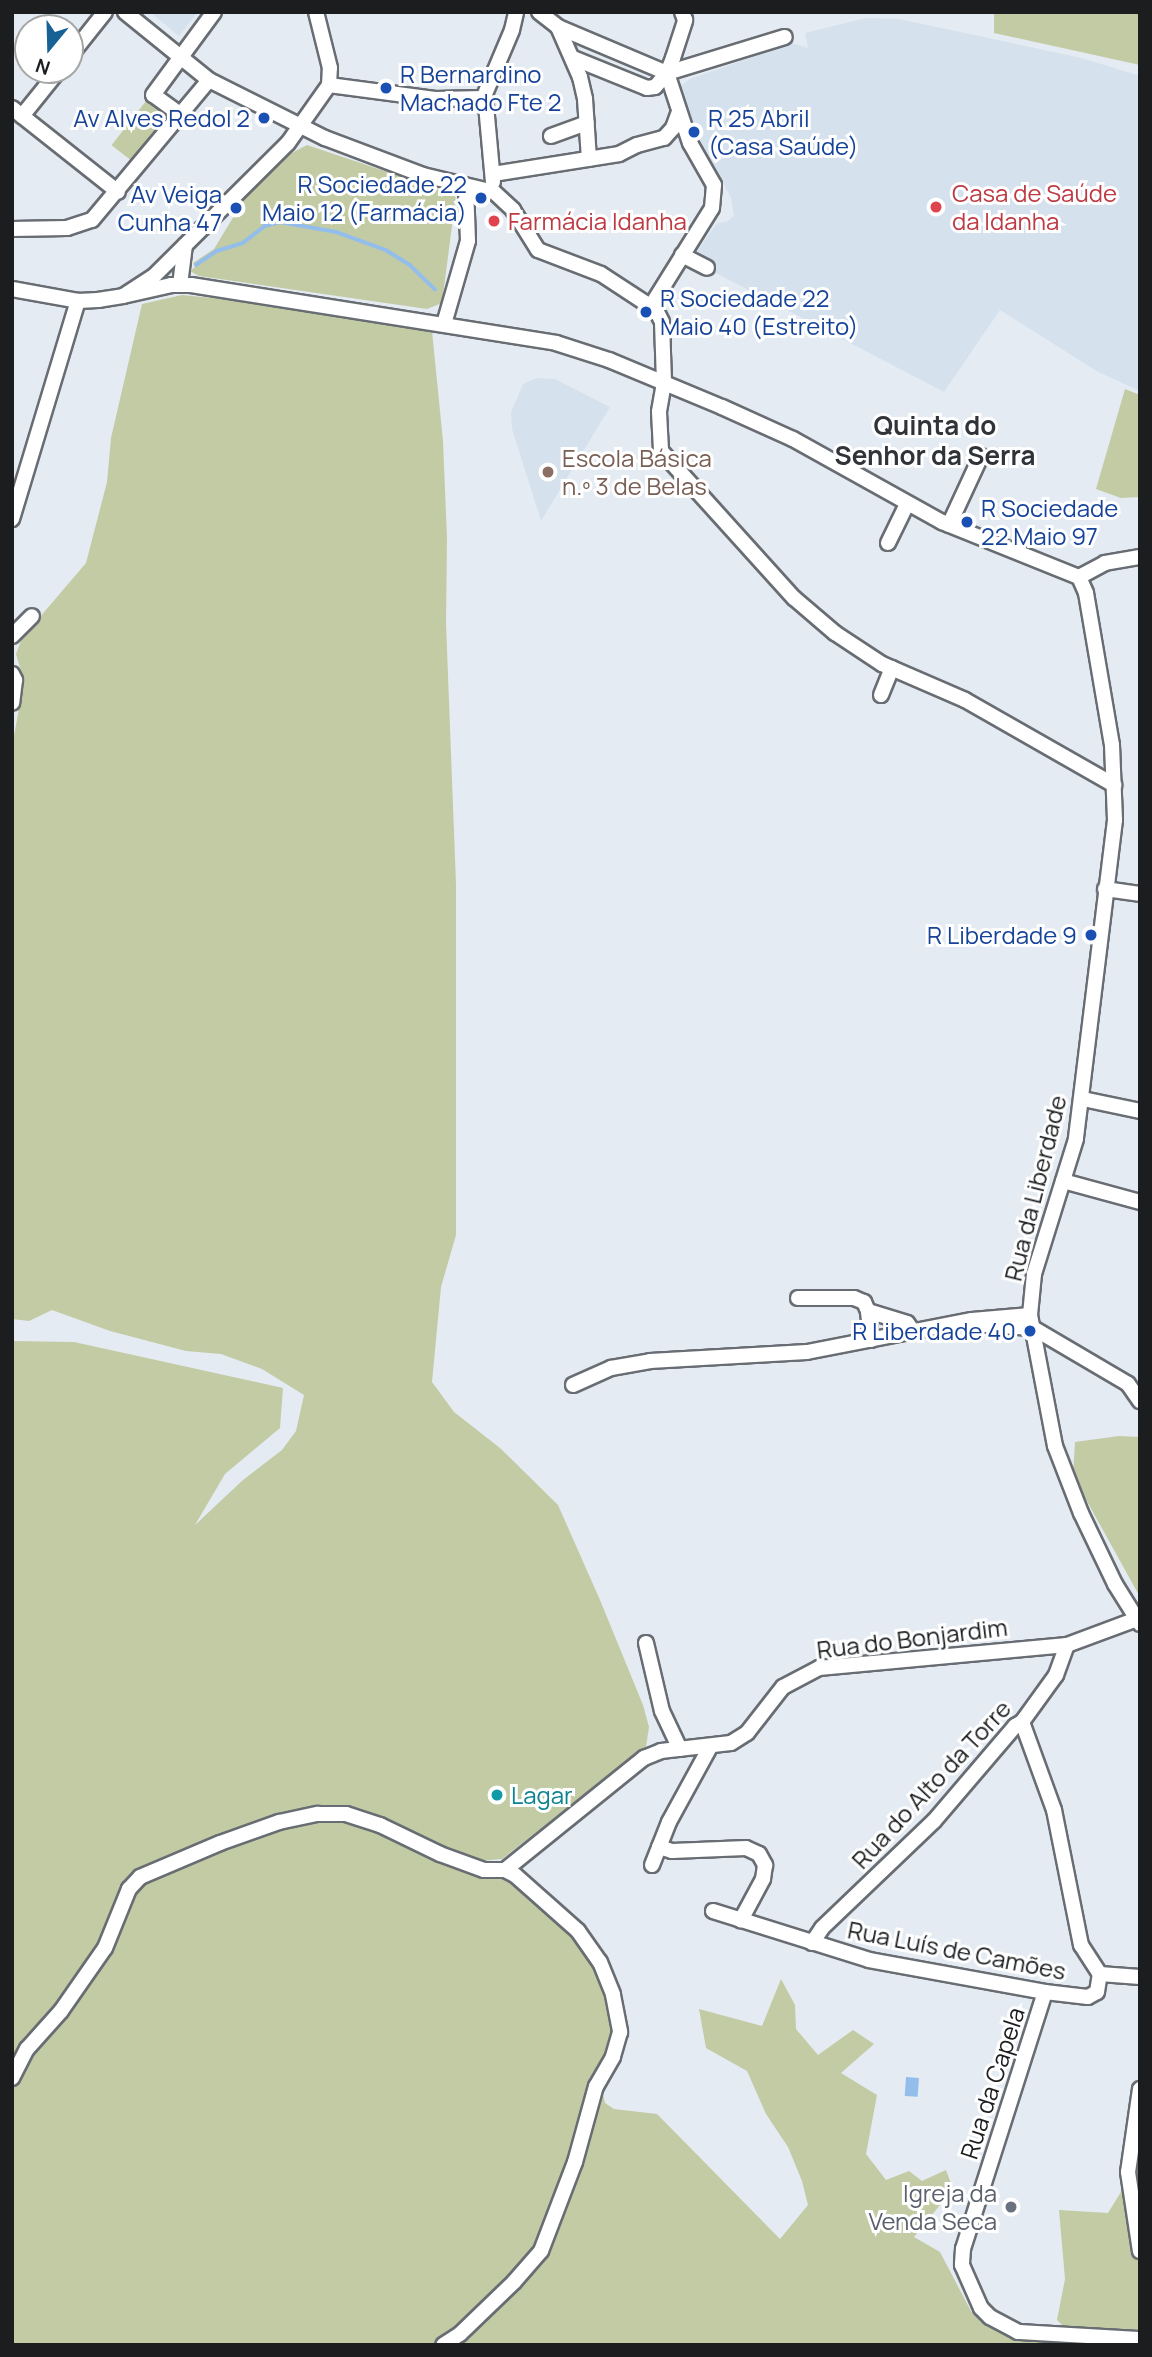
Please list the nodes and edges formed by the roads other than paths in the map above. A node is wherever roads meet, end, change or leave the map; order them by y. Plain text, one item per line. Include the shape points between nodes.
1 (105, 12) edge
2 (125, 12) edge
3 (214, 12) edge
4 (316, 12) edge
5 (516, 12) edge
6 (539, 12) edge
7 (682, 12) edge
8 (558, 27) junction
9 (785, 37) dead end
10 (84, 38) edge
11 (181, 57) junction
12 (573, 58) junction
13 (667, 73) junction
14 (209, 80) junction
15 (45, 84) edge
16 (329, 85) junction
17 (485, 98) junction
18 (17, 112) edge
19 (678, 114) junction
20 (181, 116) junction
21 (587, 123) junction
22 (301, 126) junction
23 (551, 136) dead end
24 (589, 159) junction
25 (493, 174) junction
26 (466, 186) junction
27 (118, 192) junction
28 (494, 192) junction
29 (12, 229) edge
30 (185, 245) junction
31 (682, 255) junction
32 (171, 258) junction
33 (706, 268) dead end
34 (175, 285) junction
35 (12, 289) edge
36 (123, 296) junction
37 (78, 301) junction
38 (651, 306) junction
39 (444, 324) junction
40 (664, 383) junction
41 (981, 456) dead end
42 (908, 504) junction
43 (12, 519) edge
44 (949, 525) junction
45 (888, 543) dead end
46 (1140, 557) edge
47 (1079, 577) junction
48 (32, 616) dead end
49 (12, 636) edge
50 (892, 668) junction
51 (12, 674) edge
52 (881, 695) dead end
53 (12, 703) edge
54 (1114, 785) junction
55 (1105, 890) junction
56 (1140, 894) edge
57 (1083, 1099) junction
58 (1140, 1111) edge
59 (1063, 1181) junction
60 (1140, 1202) edge
61 (799, 1297) dead end
62 (868, 1311) junction
63 (1031, 1321) junction
64 (913, 1331) junction
65 (871, 1340) junction
66 (573, 1385) dead end
67 (1140, 1401) edge
68 (1138, 1621) edge
69 (646, 1643) dead end
70 (1067, 1645) junction
71 (1022, 1722) junction
72 (710, 1747) junction
73 (680, 1749) junction
74 (659, 1847) junction
75 (652, 1865) dead end
76 (505, 1870) junction
77 (713, 1911) dead end
78 (741, 1920) junction
79 (812, 1943) junction
80 (1100, 1974) junction
81 (1140, 1977) edge
82 (1045, 1992) junction
83 (12, 2078) edge
84 (1140, 2089) edge
85 (1140, 2251) edge
86 (1140, 2339) edge
87 (443, 2345) edge

1 - 10 street
2 - 11 street
3 - 11 street
4 - 16 street via 330,68
5 - 17 street
6 - 8 street
7 - 13 street via 685,20
8 - 12 street
8 - 13 street
9 - 13 street
11 - 14 street
11 - 20 street via 153,94
12 - 13 street via 651,88
12 - 21 street
13 - 19 street
14 - 20 street
14 - 22 street
15 - 18 street
16 - 17 street via 435,99
16 - 22 street
17 - 25 street
18 - 27 street
19 - 24 street via 664,138
19 - 31 street via 714,185 712,208
20 - 27 street
21 - 23 street
21 - 24 street
22 - 26 street via 363,155
22 - 30 street
24 - 25 street
25 - 28 street
26 - 28 street
26 - 39 street via 468,241
27 - 29 street via 92,220 66,228
28 - 38 street via 513,210 538,250 601,274
30 - 32 street
30 - 34 street
31 - 33 street
31 - 38 street
32 - 34 street via 168,271
32 - 36 street
34 - 36 street
34 - 39 street
35 - 37 street
36 - 37 street
37 - 43 street
38 - 40 street via 662,322
39 - 40 street via 556,342
40 - 42 street via 793,439
40 - 50 street via 659,412 661,451 794,598 835,633
41 - 44 street
42 - 44 street
42 - 45 street
44 - 47 street
46 - 47 street via 1105,563
47 - 54 street, Rua da Liberdade via 1086,593
48 - 49 street
50 - 52 street
50 - 54 street via 965,700
51 - 53 street
54 - 55 street, Rua da Liberdade via 1115,820
55 - 56 street
55 - 57 street, Rua da Liberdade
57 - 58 street
57 - 59 street, Rua da Liberdade
59 - 60 street
59 - 63 street, Rua da Liberdade via 1034,1274
61 - 62 street via 854,1298 864,1302
62 - 64 street via 907,1323
62 - 65 street
63 - 64 street via 1000,1327 967,1321
63 - 67 street via 1128,1384
63 - 68 street, Rua da Liberdade via 1055,1446 1081,1513
64 - 65 street
65 - 66 street via 791,1354 650,1361 611,1368
68 - 70 street, Rua do Bonjardim
69 - 73 street via 662,1712
70 - 71 street, Rua do Alto da Torre via 1056,1675
70 - 72 street, Rua do Bonjardim via 819,1668 783,1687 747,1733
71 - 79 street, Rua do Alto da Torre via 934,1821 822,1927
71 - 80 street via 1054,1810 1081,1945
72 - 73 street, Rua do Bonjardim
72 - 74 street
73 - 76 street, Rua do Bonjardim via 645,1758
74 - 75 street
74 - 78 street via 746,1848 759,1854 765,1865 763,1879
76 - 83 street via 484,1870 346,1814 279,1822 162,1867 140,1877 129,1889 105,1948 61,2011 27,2049
76 - 87 street via 533,1888 578,1931 600,1962 620,2032 613,2057 596,2086 575,2162 541,2251 460,2334
77 - 78 street, Rua Luís de Camões
78 - 79 street, Rua Luís de Camões
79 - 82 street, Rua Luís de Camões via 869,1960
80 - 81 street, Rua Luís de Camões
80 - 82 street, Rua Luís de Camões via 1097,1992 1088,1997
82 - 86 street, Rua da Capela via 963,2249 962,2265 981,2308 1018,2332
84 - 85 street via 1128,2172

